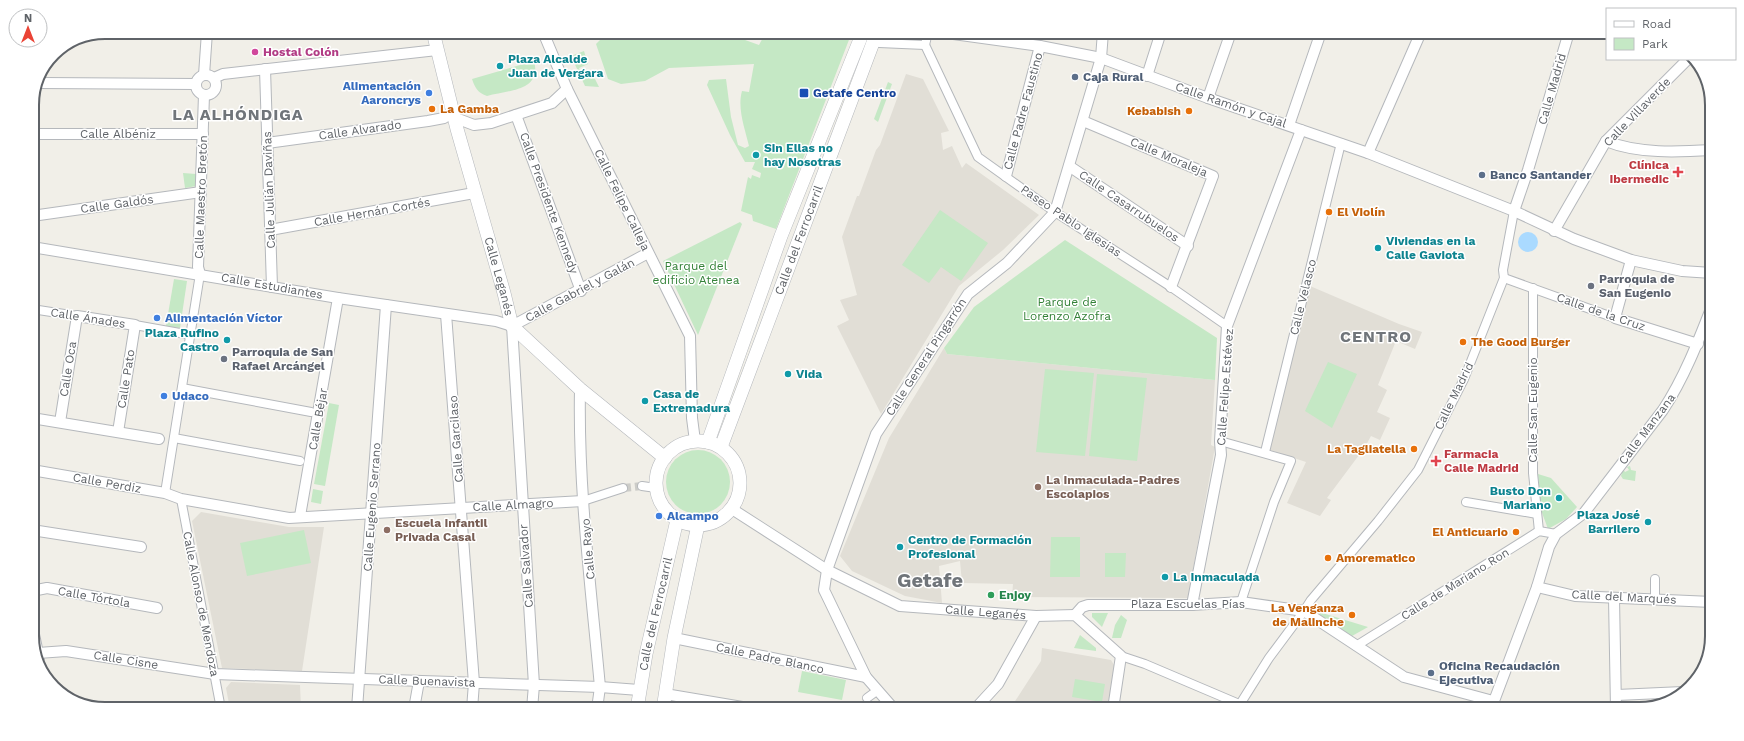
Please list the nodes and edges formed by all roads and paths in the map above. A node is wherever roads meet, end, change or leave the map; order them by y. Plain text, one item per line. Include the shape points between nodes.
1 (207, 39) edge
2 (435, 39) edge
3 (546, 39) edge
4 (860, 39) edge
5 (877, 39) edge
6 (890, 39) edge
7 (926, 39) edge
8 (990, 39) edge
9 (1102, 39) edge
10 (1159, 39) edge
11 (1229, 39) edge
12 (1319, 39) edge
13 (1418, 39) edge
14 (1567, 39) edge
15 (925, 45) junction
16 (1040, 46) junction
17 (437, 50) junction
18 (1101, 58) junction
19 (1687, 60) edge
20 (265, 69) junction
21 (1147, 76) junction
22 (209, 77) junction
23 (43, 83) edge
24 (196, 84) junction
25 (567, 89) junction
26 (204, 95) junction
27 (1208, 98) junction
28 (453, 115) junction
29 (516, 115) junction
30 (1083, 121) junction
31 (1289, 125) junction
32 (1301, 130) junction
33 (39, 134) edge
34 (203, 134) junction
35 (1606, 142) junction
36 (267, 143) junction
37 (1341, 143) junction
38 (1705, 150) edge
39 (1368, 152) junction
40 (1069, 166) junction
41 (1006, 176) junction
42 (201, 192) junction
43 (474, 193) junction
44 (1514, 211) junction
45 (1055, 212) junction
46 (39, 215) edge
47 (270, 230) junction
48 (1554, 230) junction
49 (1188, 246) junction
50 (39, 248) edge
51 (648, 253) junction
52 (1631, 260) junction
53 (1705, 273) edge
54 (200, 274) junction
55 (1504, 278) junction
56 (272, 287) junction
57 (1171, 287) junction
58 (1533, 288) junction
59 (581, 291) junction
60 (338, 298) junction
61 (386, 305) junction
62 (39, 310) edge
63 (446, 314) junction
64 (77, 316) junction
65 (1616, 318) junction
66 (135, 325) junction
67 (1705, 325) edge
68 (512, 326) junction
69 (1227, 326) junction
70 (191, 335) junction
71 (1698, 344) junction
72 (182, 388) junction
73 (580, 389) junction
74 (311, 412) dead end
75 (39, 419) edge
76 (60, 422) junction
77 (118, 432) junction
78 (174, 438) junction
79 (159, 439) dead end
80 (695, 441) junction
81 (1220, 441) junction
82 (708, 442) junction
83 (721, 447) junction
84 (1265, 452) junction
85 (664, 458) junction
86 (300, 460) dead end
87 (39, 471) edge
88 (642, 486) tunnel mouth
89 (623, 488) tunnel mouth
90 (656, 488) junction
91 (164, 493) junction
92 (181, 498) junction
93 (583, 501) junction
94 (1466, 502) dead end
95 (522, 504) junction
96 (461, 508) junction
97 (732, 509) junction
98 (372, 513) junction
99 (1537, 514) junction
100 (300, 516) junction
101 (677, 520) junction
102 (698, 526) junction
103 (39, 531) edge
104 (1539, 531) junction
105 (1556, 534) junction
106 (141, 547) dead end
107 (827, 570) junction
108 (1655, 579) dead end
109 (1537, 587) junction
110 (39, 590) edge
111 (1614, 598) junction
112 (1655, 599) junction
113 (1241, 602) junction
114 (1705, 602) edge
115 (1192, 605) junction
116 (157, 608) dead end
117 (1304, 611) junction
118 (1075, 615) junction
119 (1036, 616) junction
120 (674, 638) junction
121 (1356, 646) junction
122 (42, 654) edge
123 (1121, 656) junction
124 (215, 674) junction
125 (866, 677) junction
126 (359, 679) junction
127 (419, 681) junction
128 (474, 683) junction
129 (534, 685) junction
130 (600, 687) junction
131 (639, 690) junction
132 (878, 690) junction
133 (1673, 692) edge
134 (665, 694) junction
135 (1617, 695) junction
136 (867, 698) dead end
137 (221, 702) edge
138 (357, 702) edge
139 (415, 702) edge
140 (473, 702) edge
141 (533, 702) edge
142 (598, 702) edge
143 (638, 702) edge
144 (664, 702) edge
145 (697, 702) edge
146 (886, 702) edge
147 (981, 702) edge
148 (1114, 702) edge
149 (1227, 702) edge
150 (1241, 702) edge
151 (1483, 702) edge
152 (1493, 702) edge
153 (1616, 702) edge

1 - 22 street
2 - 17 street, Calle Leganés
3 - 25 street, Calle Felipe Calleja
4 - 82 street, Calle del Ferrocarril via 781,236
5 - 83 street, Calle del Ferrocarril
6 - 15 street
7 - 15 street
8 - 16 street, Calle Ramón y Cajal
9 - 18 street, Calle General Pingarrón
10 - 21 street
11 - 27 street
12 - 31 street
13 - 39 street
14 - 44 street, Calle Madrid
15 - 41 street, Paseo Pablo Iglesias via 978,157
16 - 18 street, Calle Ramón y Cajal
16 - 41 street, Calle Padre Faustino
17 - 20 street
17 - 28 street, Calle Leganés
18 - 21 street, Calle Ramón y Cajal
18 - 30 street, Calle General Pingarrón
19 - 35 street, Calle Villaverde
20 - 22 street
20 - 36 street, Calle Julián Daviñas
21 - 27 street, Calle Ramón y Cajal
22 - 24 street via 199,78
22 - 26 street via 216,88 211,94
23 - 24 street
24 - 26 street via 199,93
25 - 29 street via 552,102
25 - 51 street, Calle Felipe Calleja
26 - 34 street, Calle Maestro Bretón
27 - 31 street, Calle Ramón y Cajal
28 - 29 street via 474,125
28 - 36 street, Calle Alvarado via 428,121
28 - 43 street, Calle Leganés
29 - 59 street, Calle Presidente Kennedy
30 - 40 street, Calle General Pingarrón
30 - 49 street, Calle Moraleja via 1213,176
31 - 32 street, Calle Ramón y Cajal
32 - 37 street, Calle Ramón y Cajal
32 - 69 street, Calle Felipe Estévez
33 - 34 street, Calle Albéniz
34 - 42 street, Calle Maestro Bretón
35 - 38 street via 1622,148 1684,152
35 - 48 street, Calle Villaverde
36 - 47 street, Calle Julián Daviñas
37 - 39 street, Calle Ramón y Cajal
37 - 84 street, Calle Velasco
39 - 44 street, Calle Ramón y Cajal
40 - 45 street, Calle General Pingarrón
40 - 49 street, Calle Casarrubuelos
41 - 45 street, Paseo Pablo Iglesias
42 - 46 street, Calle Galdós
42 - 54 street, Calle Maestro Bretón via 198,267
43 - 47 street, Calle Hernán Cortés
43 - 68 street, Calle Leganés
44 - 48 street, Calle Ramón y Cajal
44 - 55 street, Calle Madrid via 1503,270
45 - 57 street, Paseo Pablo Iglesias
45 - 107 street, Calle General Pingarrón via 1007,263 968,294 876,434
47 - 56 street, Calle Julián Daviñas
48 - 52 street, Calle Ramón y Cajal
49 - 57 street, Calle Moraleja
50 - 54 street, Calle Estudiantes
51 - 59 street, Calle Gabriel y Galán
51 - 80 street, Calle Felipe Calleja via 690,336
52 - 53 street, Calle Ramón y Cajal via 1682,271
52 - 65 street
54 - 56 street, Calle Estudiantes
54 - 70 street
55 - 58 street, Calle de la Cruz
55 - 117 street, Calle Madrid via 1464,379 1418,470
56 - 60 street, Calle Estudiantes
57 - 69 street, Paseo Pablo Iglesias
58 - 65 street, Calle de la Cruz
58 - 99 street, Calle San Eugenio via 1533,473
59 - 68 street, Calle Gabriel y Galán
60 - 61 street, Calle Estudiantes
60 - 100 street, Calle Béjar
61 - 63 street, Calle Estudiantes
61 - 98 street, Calle Eugenio Serrano
62 - 64 street, Calle Ánades
63 - 68 street, Calle Estudiantes via 496,320
63 - 96 street, Calle Garcilaso
64 - 66 street, Calle Ánades
64 - 76 street, Calle Oca
65 - 71 street, Calle de la Cruz
66 - 70 street, Calle Ánades
66 - 77 street, Calle Pato
67 - 71 street, Calle Manzana
68 - 73 street, Calle Leganés
68 - 95 street, Calle Salvador
69 - 81 street, Calle Felipe Estévez
70 - 72 street
71 - 105 street, Calle Manzana via 1674,394 1663,410 1584,513
72 - 74 street
72 - 78 street
73 - 85 street, Calle Leganés
73 - 93 street, Calle Rayo via 579,428
75 - 76 street
76 - 77 street
77 - 79 street
78 - 86 street
78 - 91 street
80 - 82 street
80 - 85 street via 683,444
81 - 84 street
81 - 115 street, Calle Felipe Estévez via 1221,455
82 - 83 street
83 - 97 street via 730,455 740,476 741,487
84 - 113 street via 1291,461 1274,502
85 - 90 street via 656,477
87 - 91 street, Calle Perdiz
88 - 90 street
89 - 93 street
90 - 101 street via 665,510
91 - 92 street, Calle Perdiz
92 - 100 street, Calle Almagro via 289,518
92 - 124 street, Calle Alonso de Mendoza
93 - 95 street, Calle Almagro
93 - 130 street, Calle Rayo
94 - 99 street
95 - 96 street, Calle Almagro
95 - 129 street, Calle Salvador
96 - 98 street, Calle Almagro
96 - 128 street, Calle Garcilaso
97 - 102 street via 717,521
97 - 107 street, Calle Leganés
98 - 100 street, Calle Almagro
98 - 126 street, Calle Eugenio Serrano
99 - 104 street, Calle San Eugenio
101 - 102 street
101 - 131 street, Calle del Ferrocarril
102 - 120 street, Calle del Ferrocarril
103 - 106 street
104 - 105 street
104 - 121 street, Calle de Mariano Ron
105 - 109 street via 1549,547
107 - 119 street, Calle Leganés via 900,606
107 - 125 street, Calle General Pingarrón via 824,590
108 - 112 street
109 - 111 street, Calle del Marqués via 1575,596
109 - 152 street
110 - 116 street, Calle Tórtola via 47,588
111 - 112 street, Calle del Marqués
111 - 135 street
112 - 114 street, Calle del Marqués
113 - 115 street, Plaza Escuelas Pías
113 - 117 street, Plaza Escuelas Pías
115 - 118 street, Plaza Escuelas Pías via 1088,605 1082,607
117 - 121 street
117 - 150 street, Calle Madrid via 1269,658
118 - 119 street, Calle Leganés
118 - 123 street
119 - 147 street via 998,684
120 - 125 street, Calle Padre Blanco
120 - 134 street, Calle del Ferrocarril
121 - 151 street via 1404,677
122 - 124 street, Calle Cisne via 66,650
123 - 148 street
123 - 149 street via 1145,664
124 - 126 street, Calle Buenavista
124 - 137 street, Calle Alonso de Mendoza
125 - 132 street, Calle General Pingarrón
126 - 127 street, Calle Buenavista
126 - 138 street, Calle Eugenio Serrano
127 - 128 street, Calle Buenavista
127 - 139 street
128 - 129 street, Calle Buenavista
128 - 140 street, Calle Garcilaso
129 - 130 street, Calle Buenavista
129 - 141 street, Calle Salvador
130 - 131 street, Calle Buenavista
130 - 142 street, Calle Rayo
131 - 143 street, Calle del Ferrocarril
132 - 136 street
132 - 146 street, Calle General Pingarrón
133 - 135 street
134 - 144 street, Calle del Ferrocarril
134 - 145 street
135 - 153 street

